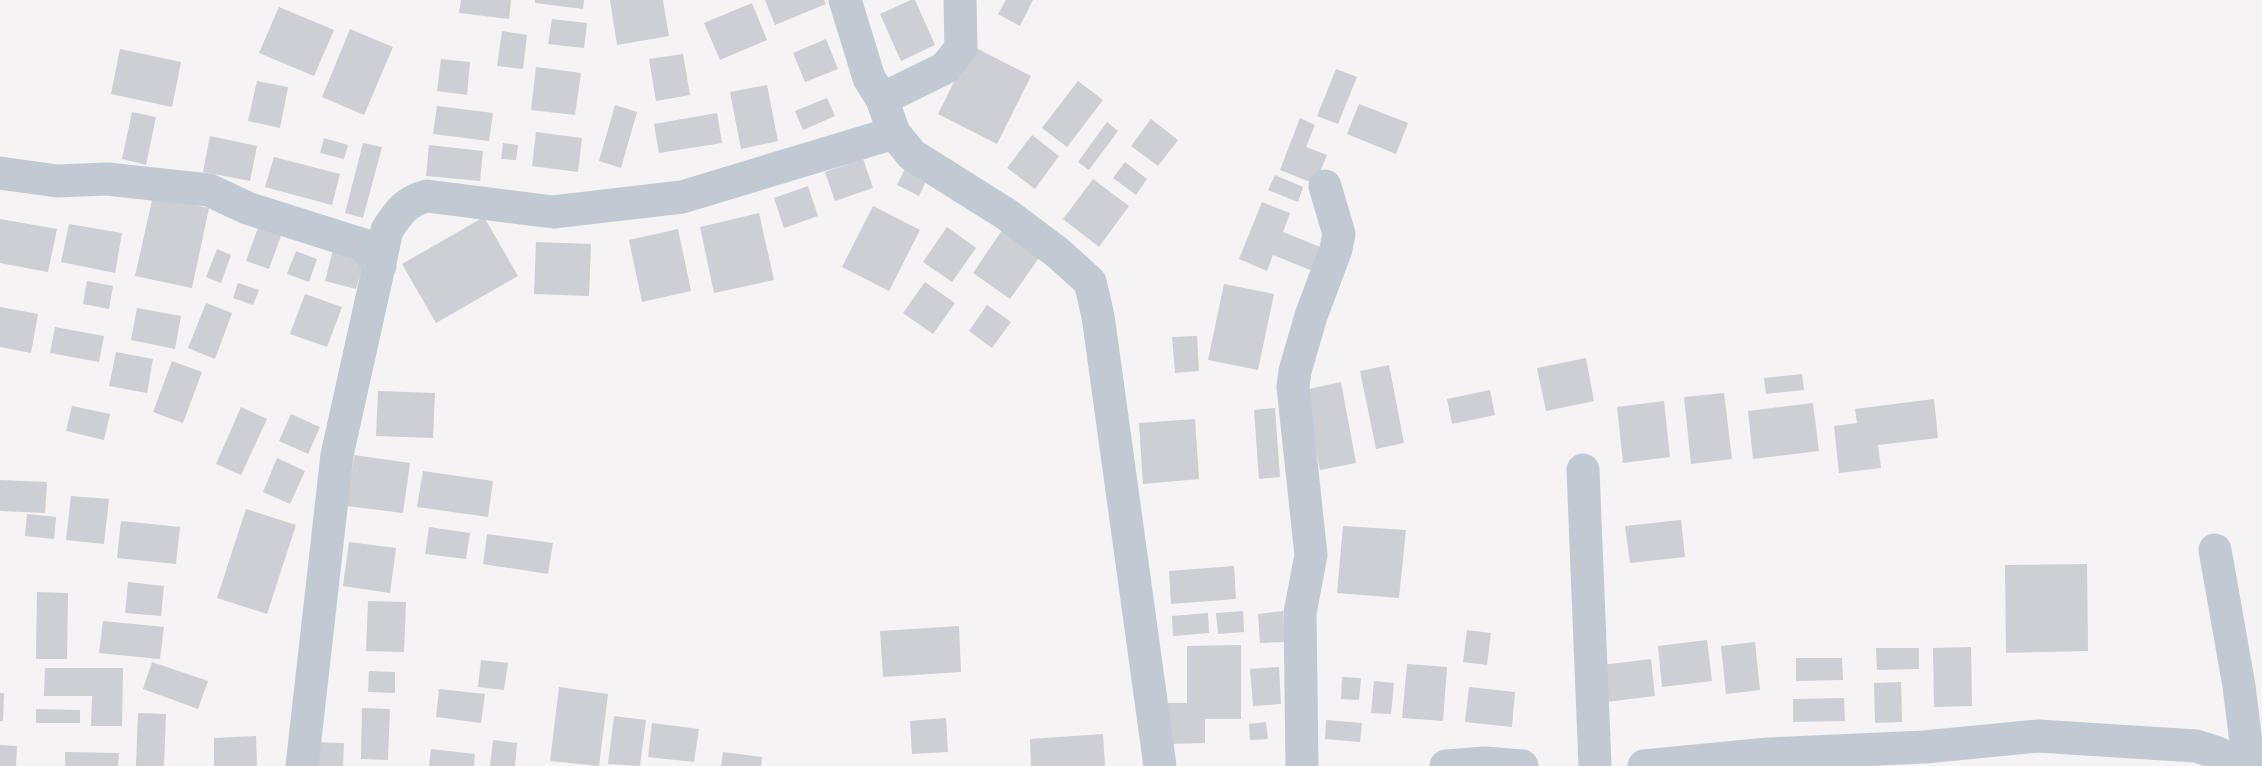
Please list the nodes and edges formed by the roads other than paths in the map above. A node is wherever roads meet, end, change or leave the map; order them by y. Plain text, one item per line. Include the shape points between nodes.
1 (845, 0) edge
2 (960, 0) edge
3 (882, 99) junction
4 (894, 133) junction
5 (0, 173) edge
6 (1324, 186) dead end
7 (380, 266) junction
8 (1583, 470) dead end
9 (2216, 550) dead end
10 (302, 766) edge
11 (1160, 766) edge
12 (1302, 766) edge
13 (1446, 766) edge
14 (1522, 766) edge
15 (1595, 766) edge
16 (1644, 766) edge
17 (2236, 766) edge
18 (2249, 766) edge

1 - 3 street via 869,78
2 - 3 street via 961,48 945,69
3 - 4 street
4 - 7 street via 682,197 554,212 427,196 413,199 387,230
4 - 11 street via 912,154 1006,214 1090,282 1098,316
5 - 7 street via 57,181 107,179 209,190 248,208 364,244
6 - 12 street via 1339,234 1311,316 1293,387 1311,555 1300,613
7 - 10 street via 337,455
8 - 15 street
9 - 18 street
13 - 14 street
16 - 17 street via 2038,736 2196,746 2218,753

